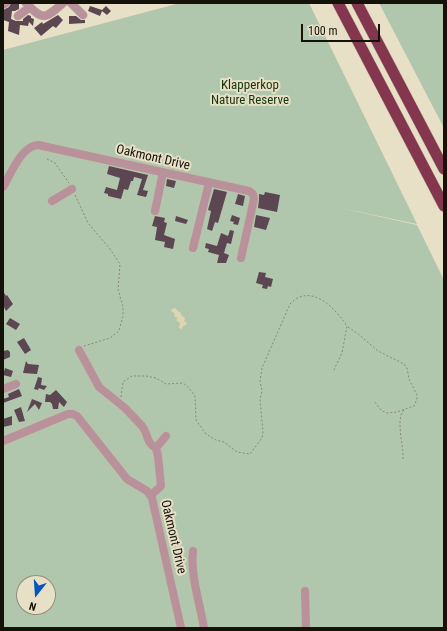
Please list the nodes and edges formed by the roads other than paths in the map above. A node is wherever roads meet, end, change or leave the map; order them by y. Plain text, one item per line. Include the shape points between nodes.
1 (6, 3) edge
2 (63, 3) edge
3 (71, 3) edge
4 (338, 3) edge
5 (357, 3) edge
6 (3, 5) edge
7 (28, 5) edge
8 (84, 15) dead end
9 (18, 16) dead end
10 (444, 169) edge
11 (163, 172) junction
12 (209, 183) junction
13 (3, 188) edge
14 (72, 189) road end
15 (52, 201) dead end
16 (444, 206) edge
17 (154, 211) dead end
18 (194, 248) dead end
19 (241, 258) dead end
20 (79, 350) road end
21 (16, 384) dead end
22 (3, 389) edge
23 (166, 436) dead end
24 (3, 441) edge
25 (156, 448) junction
26 (151, 495) junction
27 (193, 550) dead end
28 (304, 590) dead end
29 (181, 628) edge
30 (204, 628) edge
31 (306, 628) edge

1 - 6 street
2 - 7 street via 48,15 38,15
3 - 8 street
4 - 16 highway
5 - 10 highway
7 - 9 street
11 - 12 street, Oakmont Drive
11 - 13 street, Oakmont Drive via 35,145 23,153
11 - 17 street
12 - 18 street
12 - 19 street, Oakmont Drive via 249,191 254,196
14 - 15 street
20 - 25 street via 99,387 145,428 148,442
21 - 22 street
23 - 25 street
24 - 26 street, Oakmont Drive via 68,414 74,414 127,478
25 - 26 street via 161,486
26 - 29 street, Oakmont Drive
27 - 30 street via 192,558
28 - 31 street

